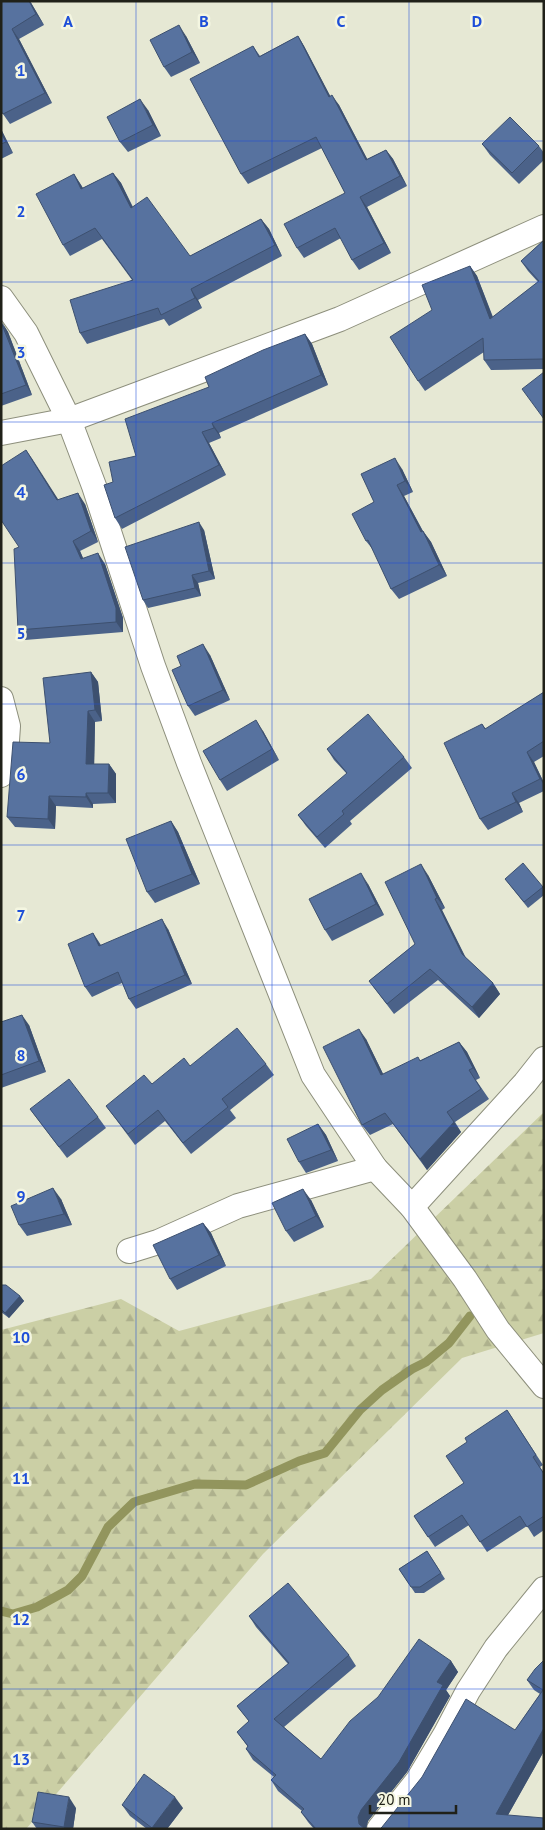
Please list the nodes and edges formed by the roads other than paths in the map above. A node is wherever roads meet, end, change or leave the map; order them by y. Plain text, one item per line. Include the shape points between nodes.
1 (544, 227) edge
2 (1, 298) edge
3 (69, 420) junction
4 (1, 433) edge
5 (1, 699) edge
6 (1, 775) edge
7 (544, 1059) edge
8 (375, 1168) junction
9 (412, 1207) junction
10 (129, 1251) dead end
11 (544, 1386) edge
12 (544, 1590) edge
13 (379, 1829) edge

1 - 3 street via 340,319
2 - 3 street via 26,332
3 - 4 street
3 - 8 street via 192,772 309,1066
5 - 6 street via 8,726 5,770
7 - 9 street
8 - 9 street
8 - 10 street via 238,1206 158,1242
9 - 11 street via 498,1330
12 - 13 street via 496,1648 418,1780

